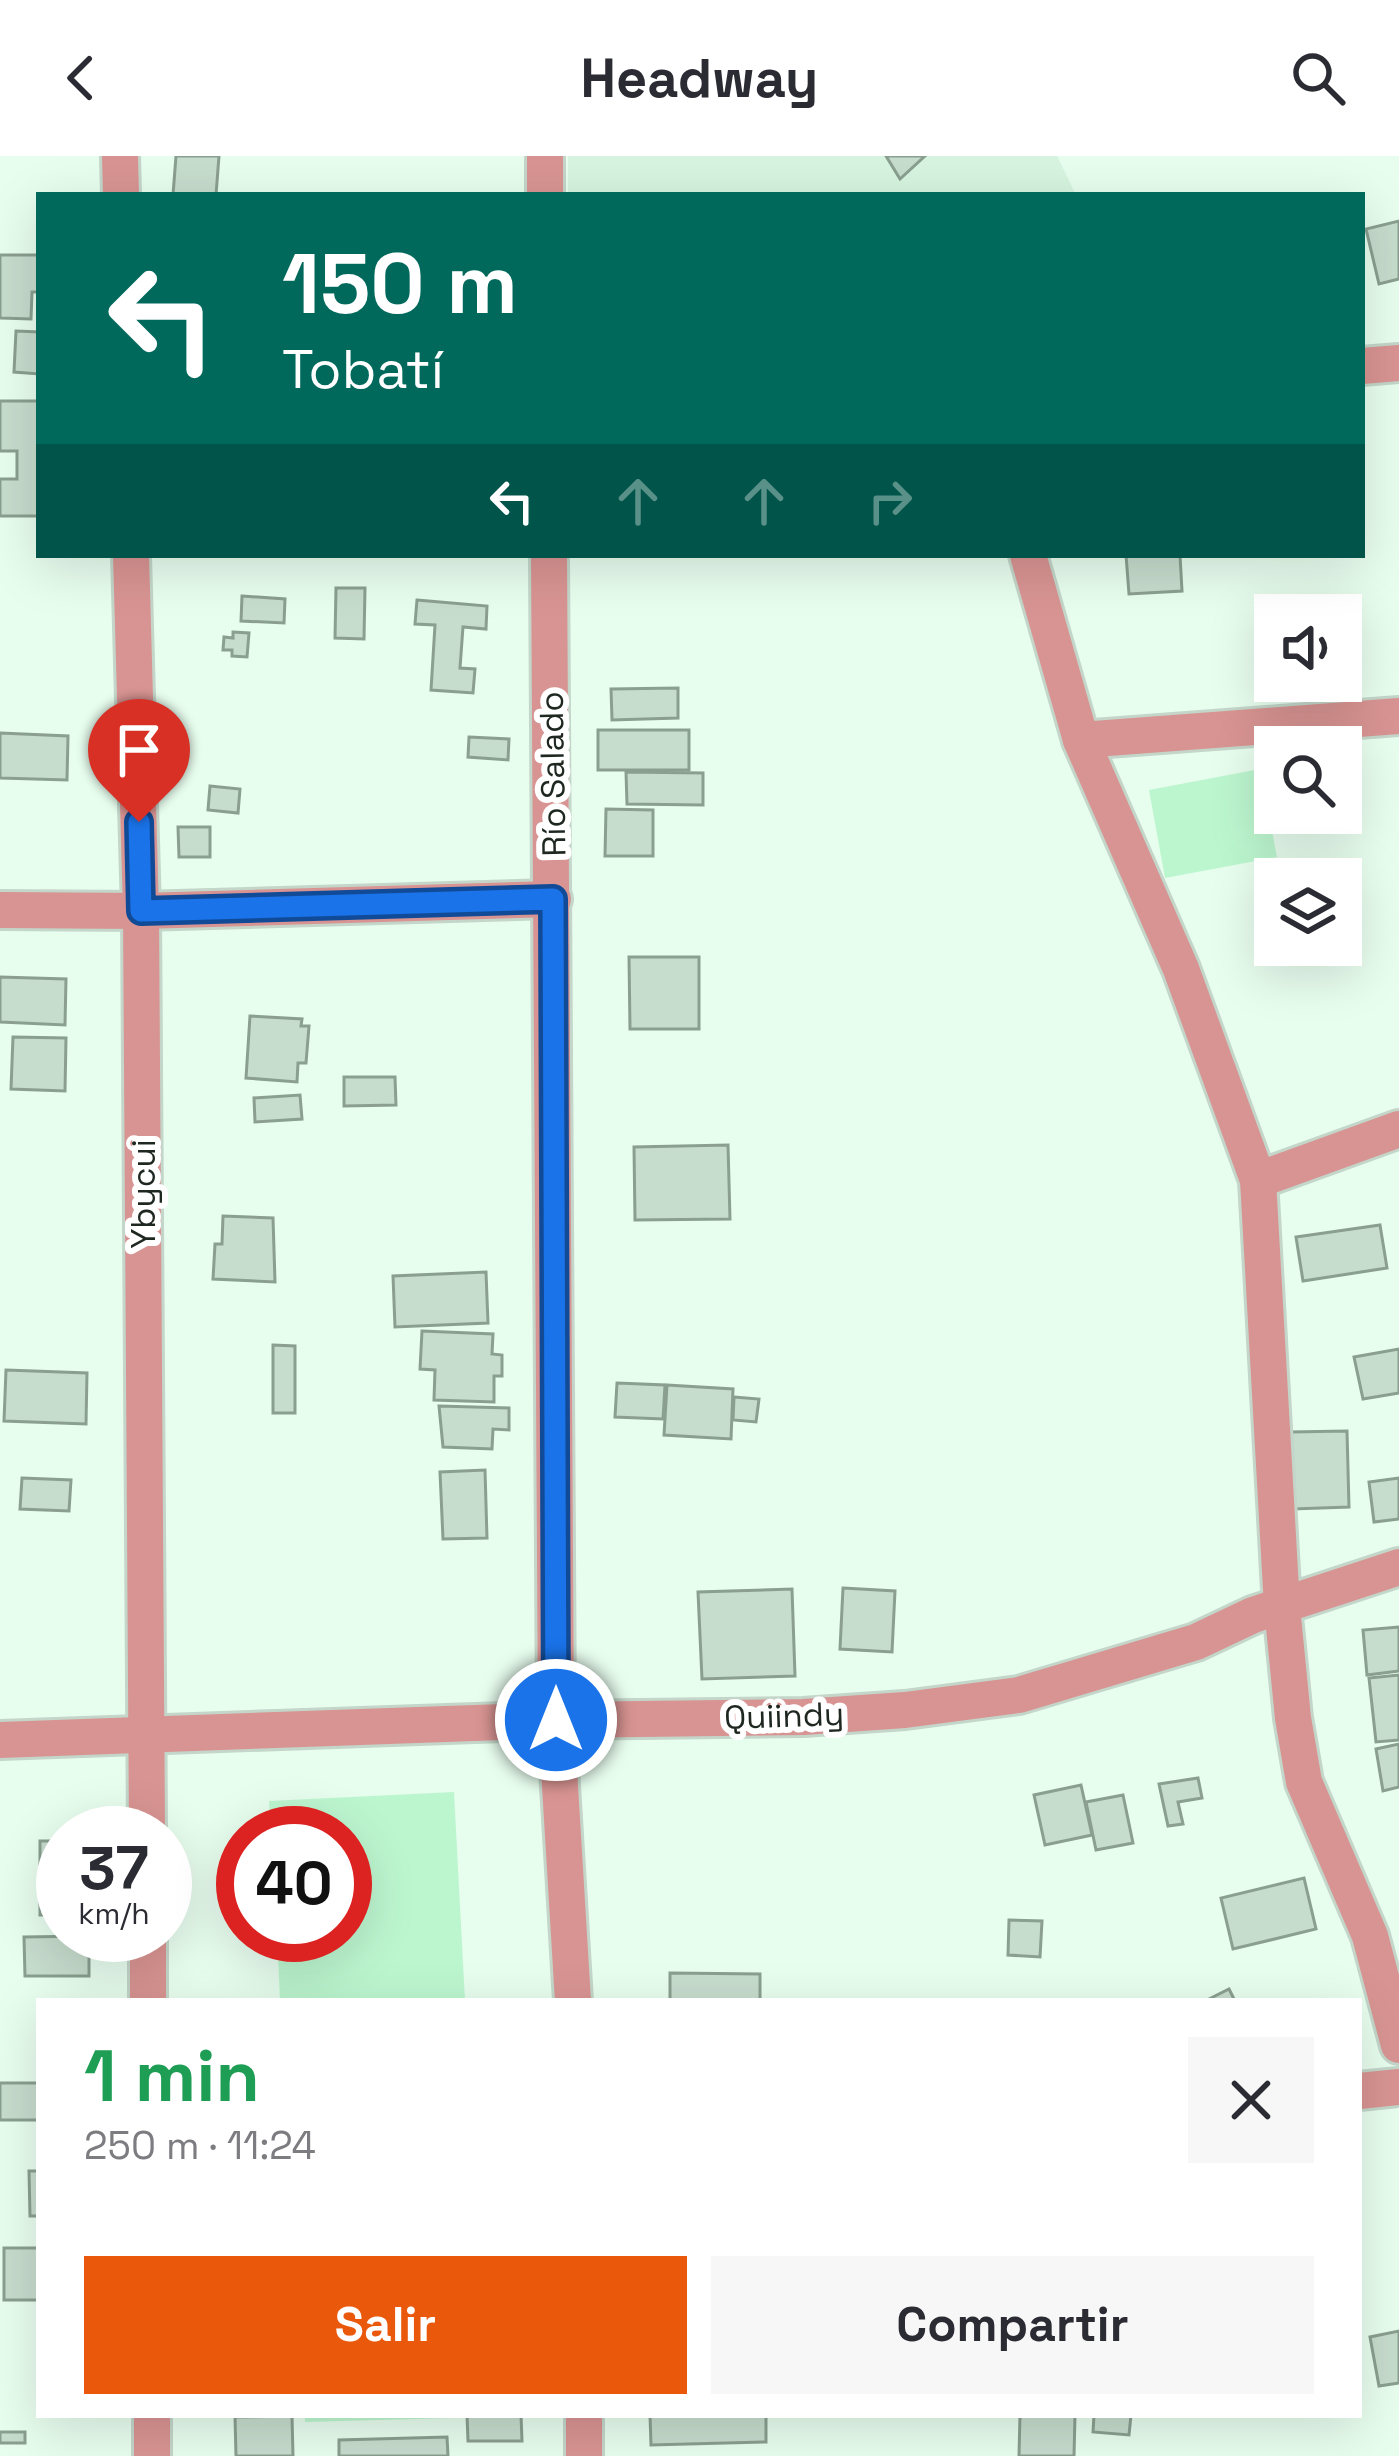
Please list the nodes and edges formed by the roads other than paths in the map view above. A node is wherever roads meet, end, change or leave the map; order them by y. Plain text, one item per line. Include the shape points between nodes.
1 (120, 156) edge
2 (545, 156) edge
3 (121, 192) edge
4 (545, 192) edge
5 (1399, 363) edge
6 (1365, 367) edge
7 (131, 558) edge
8 (549, 558) edge
9 (1029, 558) edge
10 (1399, 716) edge
11 (1081, 740) junction
12 (553, 899) junction
13 (0, 910) edge
14 (141, 911) junction
15 (1399, 1129) edge
16 (1258, 1180) junction
17 (1399, 1567) edge
18 (1282, 1607) junction
19 (556, 1720) junction
20 (146, 1736) junction
21 (0, 1740) edge
22 (147, 1806) edge
23 (148, 1962) edge
24 (148, 1998) edge
25 (573, 1998) edge
26 (1399, 2045) edge
27 (1399, 2086) edge
28 (1362, 2091) edge
29 (152, 2418) edge
30 (584, 2418) edge
31 (152, 2456) edge
32 (584, 2456) edge

1 - 3 street
2 - 4 street
5 - 6 street
7 - 14 street, Ybycui
8 - 12 street, Río Salado
9 - 11 street
10 - 11 street
11 - 16 street via 1181,969
12 - 14 street
12 - 19 street, Río Salado
13 - 14 street
14 - 20 street, Ybycui
15 - 16 street
16 - 18 street
17 - 18 street, Quiindy
18 - 19 street, Quiindy via 1019,1695 802,1717
18 - 26 street via 1304,1782 1370,1936
19 - 20 street, Quiindy
19 - 25 street, Río Salado
20 - 21 street, Quiindy
20 - 22 street, Ybycui
23 - 24 street
27 - 28 street
29 - 31 street
30 - 32 street

